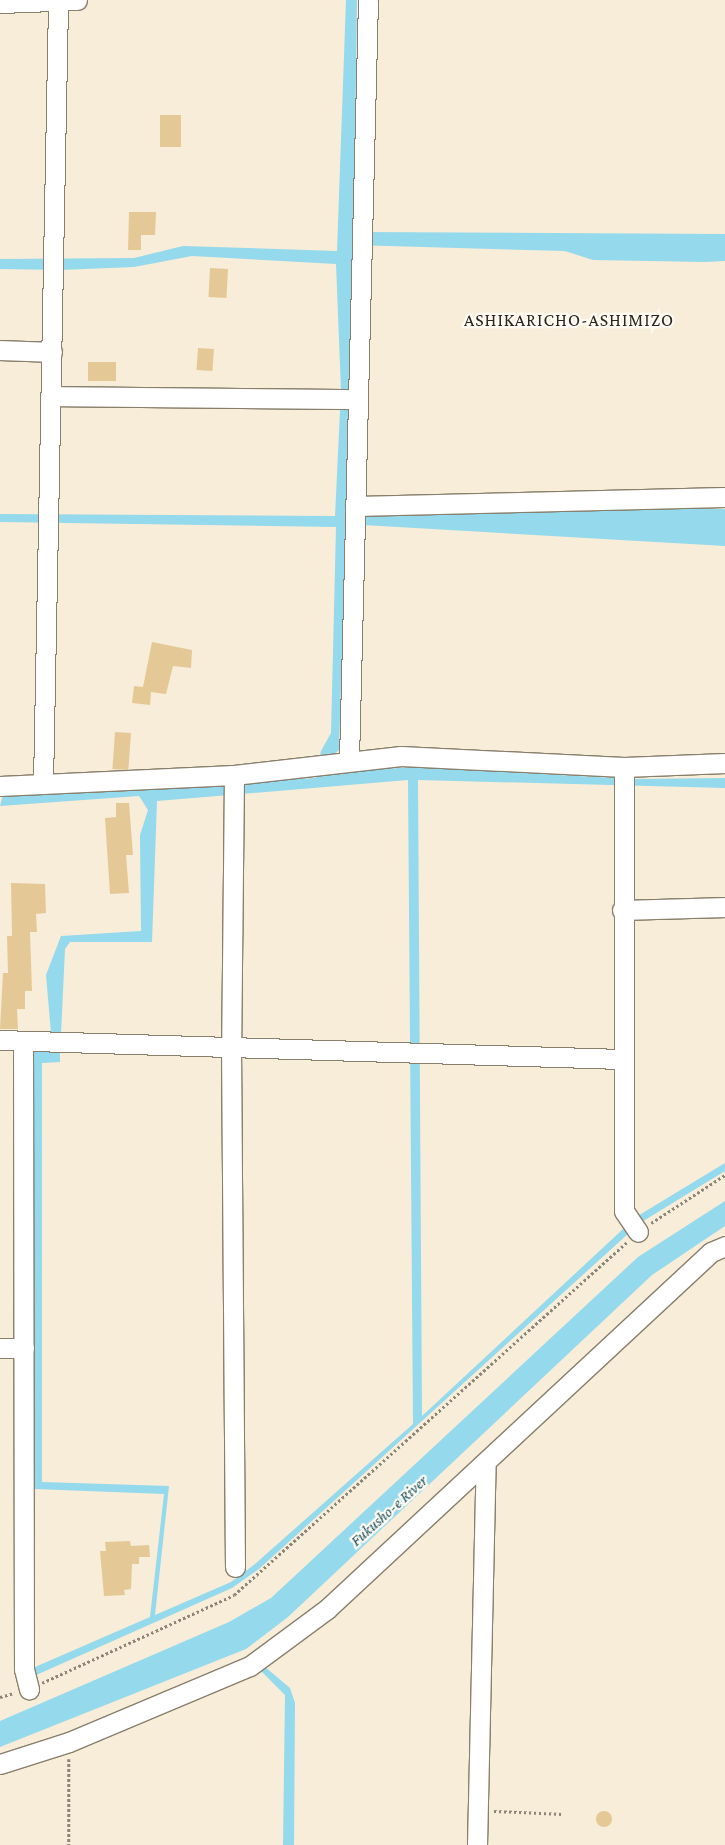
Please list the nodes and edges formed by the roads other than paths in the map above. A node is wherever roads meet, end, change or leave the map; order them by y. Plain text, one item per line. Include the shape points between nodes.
1 (58, 0) edge
2 (77, 0) edge
3 (368, 0) edge
4 (0, 3) edge
5 (0, 350) edge
6 (52, 352) junction
7 (51, 396) junction
8 (347, 399) junction
9 (725, 497) edge
10 (354, 515) junction
11 (340, 762) junction
12 (725, 763) edge
13 (624, 766) junction
14 (234, 775) junction
15 (43, 784) junction
16 (0, 786) edge
17 (725, 907) edge
18 (622, 910) junction
19 (0, 1040) edge
20 (23, 1041) junction
21 (231, 1046) junction
22 (622, 1059) junction
23 (638, 1232) road end
24 (725, 1246) edge
25 (0, 1348) edge
26 (24, 1348) junction
27 (486, 1463) junction
28 (235, 1567) dead end
29 (29, 1689) road end
30 (0, 1764) edge
31 (477, 1845) edge

1 - 2 street
1 - 4 street
1 - 6 street
3 - 8 street via 361,249
5 - 6 street
6 - 7 street
7 - 8 street
7 - 15 street
8 - 10 street
9 - 10 street
10 - 11 street
11 - 13 street via 401,756
11 - 14 street via 312,768
12 - 13 street
13 - 18 street
14 - 15 street
14 - 21 street
15 - 16 street
17 - 18 street
18 - 22 street
19 - 20 street
20 - 21 street
20 - 26 street
21 - 22 street
21 - 28 street
22 - 23 street via 624,1211
24 - 27 street via 711,1252
25 - 26 street
26 - 29 street via 24,1669
27 - 30 street via 327,1609 250,1666 68,1742
27 - 31 street

